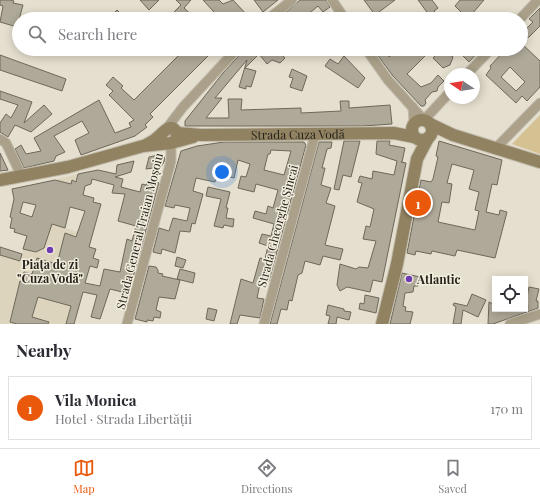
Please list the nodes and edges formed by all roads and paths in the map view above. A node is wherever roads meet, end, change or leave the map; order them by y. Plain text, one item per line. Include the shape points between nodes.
1 (292, 0) edge
2 (332, 0) edge
3 (538, 0) edge
4 (277, 12) edge
5 (340, 12) edge
6 (527, 12) edge
7 (230, 56) edge
8 (371, 56) edge
9 (484, 56) edge
10 (473, 68) edge
11 (444, 100) edge
12 (540, 103) edge
13 (423, 126) junction
14 (394, 133) junction
15 (315, 135) junction
16 (171, 136) junction
17 (414, 137) junction
18 (0, 139) edge
19 (496, 148) junction
20 (417, 159) junction
21 (540, 162) edge
22 (22, 177) junction
23 (0, 180) edge
24 (540, 314) edge
25 (127, 324) edge
26 (264, 324) edge
27 (382, 324) edge
28 (510, 324) edge

1 - 4 street
2 - 5 street
3 - 6 street
7 - 16 street, Strada General Traian Moșoiu via 183,107
8 - 13 street via 411,105
9 - 10 street
11 - 13 street
12 - 19 street
13 - 14 main road, Strada Cuza Vodă
13 - 17 main road, Strada Cuza Vodă via 421,140
13 - 19 main road, Strada Cuza Vodă
13 - 20 main road
14 - 15 main road, Strada Cuza Vodă
14 - 17 main road, Strada Cuza Vodă
15 - 16 main road, Strada Cuza Vodă
15 - 26 street, Strada Gheorghe Șincai
16 - 22 main road, Strada Cuza Vodă via 71,166
16 - 25 street, Strada General Traian Moșoiu via 171,161
17 - 20 main road
18 - 22 street via 6,143
19 - 21 main road, Strada Cuza Vodă
20 - 27 main road
22 - 23 main road, Strada Cuza Vodă
24 - 28 street

